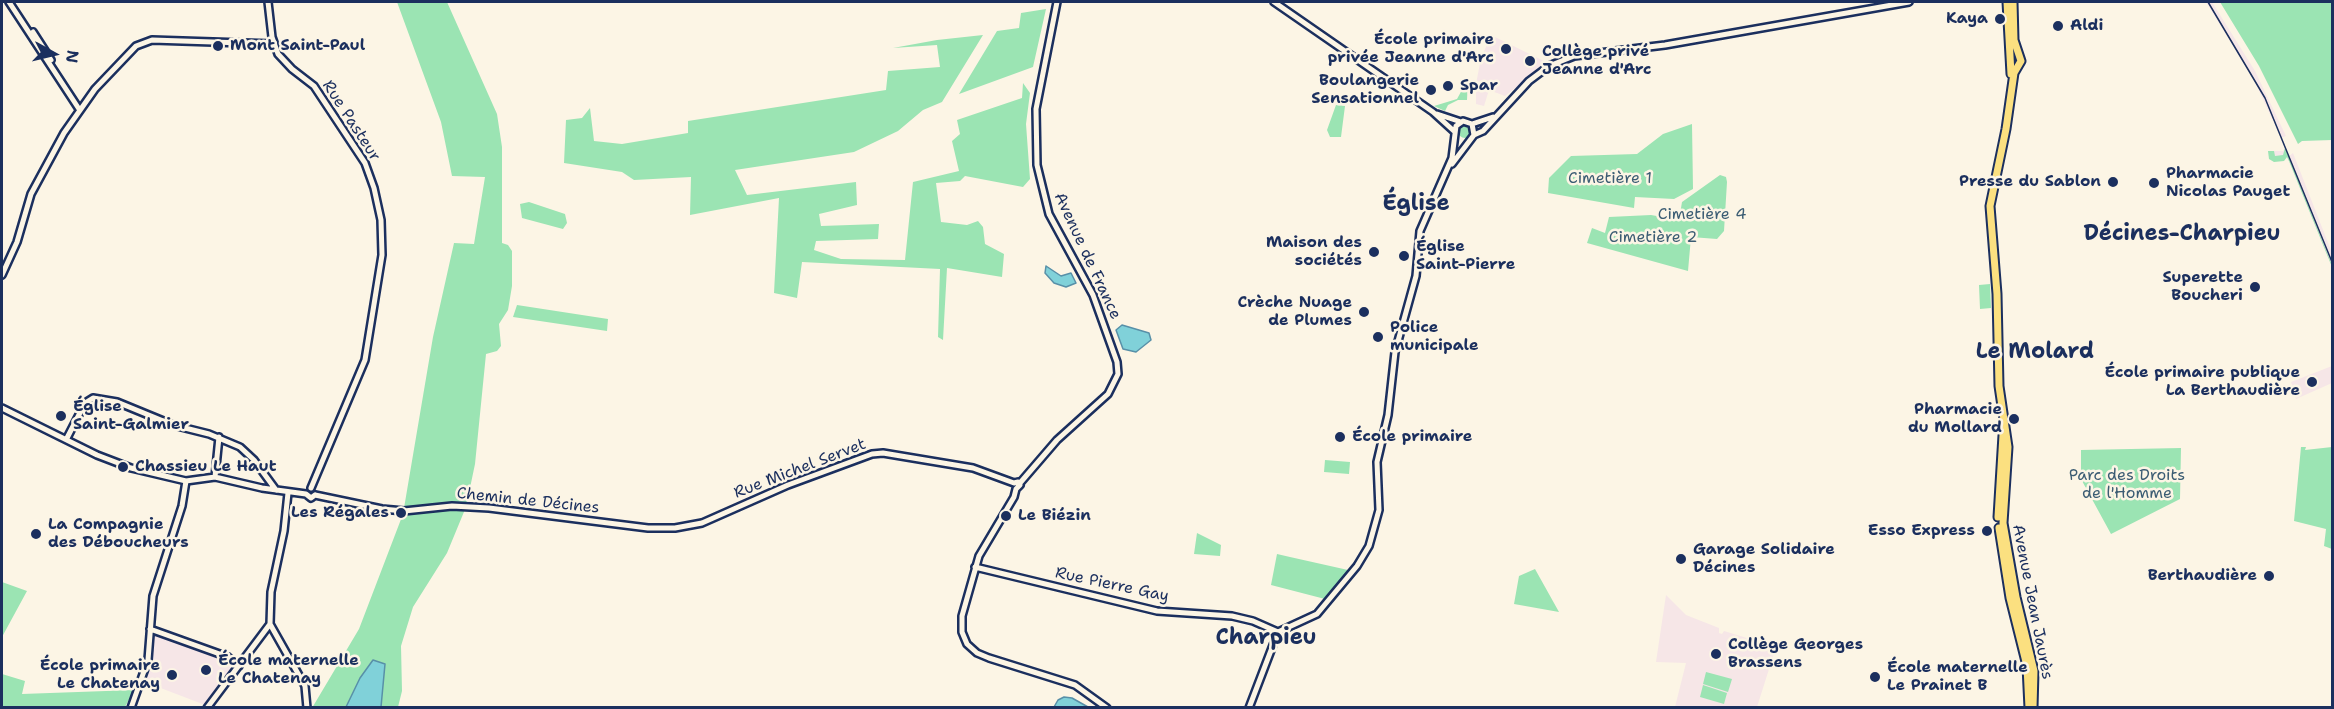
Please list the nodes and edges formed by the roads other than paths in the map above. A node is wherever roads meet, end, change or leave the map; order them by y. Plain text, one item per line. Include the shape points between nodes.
1 (11, 2) edge
2 (268, 2) edge
3 (1057, 2) edge
4 (1274, 2) edge
5 (1909, 2) edge
6 (2007, 2) edge
7 (2013, 2) edge
8 (274, 44) junction
9 (2010, 60) junction
10 (2019, 62) junction
11 (2012, 82) junction
12 (79, 109) junction
13 (1433, 112) junction
14 (1497, 115) junction
15 (1461, 122) junction
16 (1472, 124) junction
17 (1455, 134) junction
18 (1472, 138) junction
19 (1449, 168) junction
20 (2, 275) edge
21 (2, 408) edge
22 (73, 430) junction
23 (219, 437) junction
24 (67, 438) junction
25 (74, 444) junction
26 (215, 477) junction
27 (269, 480) junction
28 (186, 482) junction
29 (1016, 485) junction
30 (257, 486) junction
31 (311, 488) junction
32 (276, 490) junction
33 (288, 493) junction
34 (306, 494) junction
35 (315, 495) junction
36 (632, 526) joint
37 (975, 567) junction
38 (270, 624) junction
39 (150, 629) junction
40 (1278, 632) junction
41 (239, 666) junction
42 (131, 708) edge
43 (207, 708) edge
44 (307, 708) edge
45 (1107, 708) edge
46 (1249, 708) edge
47 (2031, 708) edge

1 - 12 street
2 - 8 street
3 - 29 street, Avenue de France via 1036,109 1037,165 1049,214 1093,296 1118,374 1108,394 1057,440
4 - 13 street
5 - 14 street via 1665,45 1574,56 1549,66 1529,81
6 - 9 main road, Avenue Jean Jaurès
7 - 10 main road
8 - 12 street via 143,42
8 - 31 street, Rue Pasteur via 292,69 314,86 365,163 381,220 382,255 361,374
9 - 10 main road via 2013,65
9 - 11 main road, Avenue Jean Jaurès
10 - 11 main road, Avenue Jean Jaurès
11 - 47 main road, Avenue Jean Jaurès via 1990,206 1999,386 2005,430 1998,496 2000,539 2027,666
12 - 20 street via 32,194
13 - 15 street
13 - 17 street
14 - 16 street
14 - 18 street
15 - 16 street
15 - 17 street
16 - 18 street
17 - 18 street via 1462,141
17 - 19 street
18 - 19 street
19 - 40 street via 1420,231 1418,260 1394,361 1376,470 1378,510 1369,546 1317,614
21 - 24 street
22 - 23 street via 85,403 93,398 117,402 173,425
22 - 24 street
22 - 25 street
23 - 26 street
23 - 27 street via 244,449
24 - 25 street
25 - 28 street via 131,468
26 - 28 street
26 - 30 street
27 - 30 street
27 - 32 street
28 - 39 street via 153,596
29 - 36 street, Rue Michel Servet via 959,465 872,454 702,523 675,528
29 - 37 street, Avenue de France
30 - 32 street
31 - 34 street, Rue Pasteur
31 - 35 street
32 - 33 street
33 - 34 street
33 - 38 street via 271,592
34 - 35 street, Chemin de Décines via 310,498
35 - 36 street, Chemin de Décines via 382,509 489,508
37 - 40 street, Rue Pierre Gay via 1157,611 1232,616
37 - 45 street, Avenue de France via 961,621 967,644 989,658 1075,685
38 - 41 street
38 - 44 street via 305,686
39 - 41 street via 228,657
39 - 42 street via 148,660
40 - 46 street
41 - 43 street

